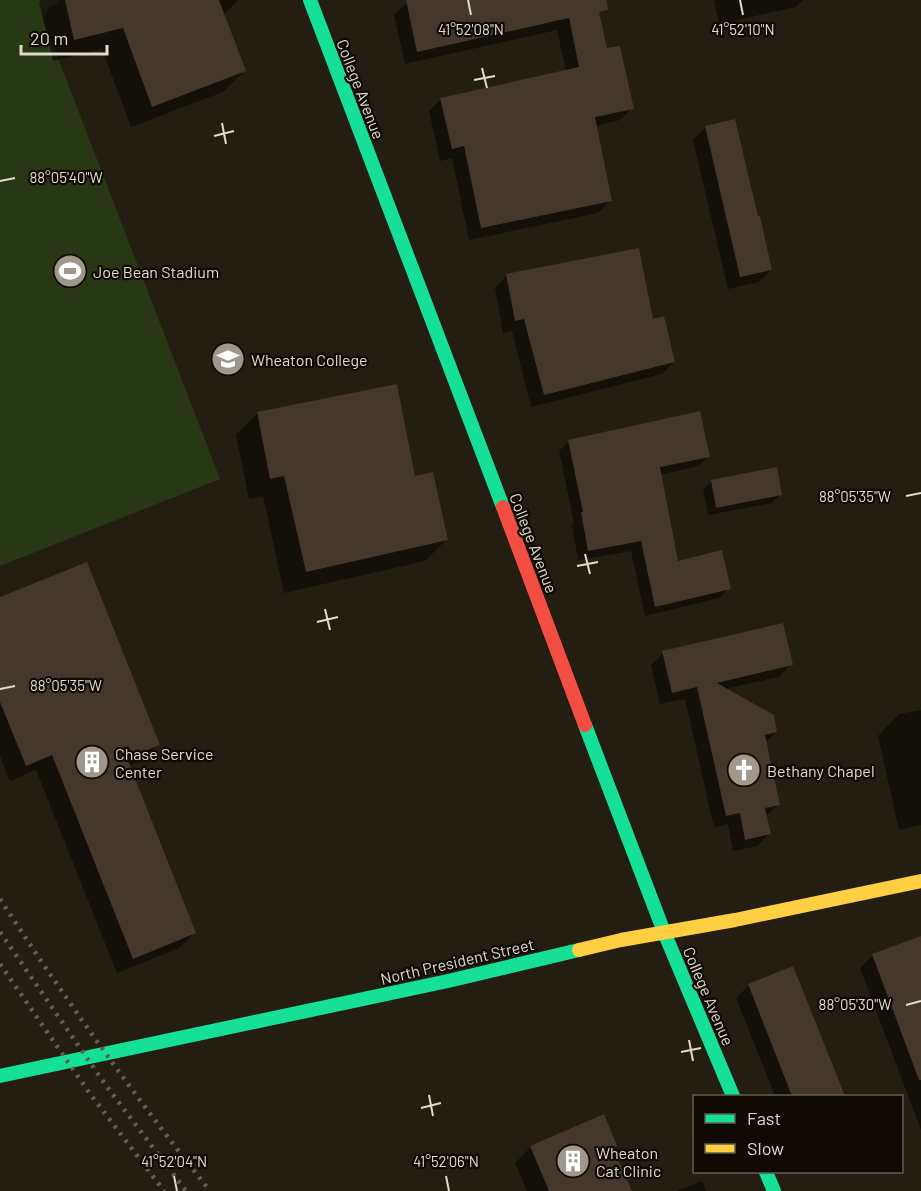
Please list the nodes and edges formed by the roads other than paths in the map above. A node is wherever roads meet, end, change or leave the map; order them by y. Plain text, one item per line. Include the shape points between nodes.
1 (310, 0) edge
2 (921, 881) edge
3 (664, 932) junction
4 (0, 1076) edge
5 (734, 1095) edge
6 (766, 1173) edge
7 (774, 1191) edge

1 - 3 street, College Avenue
2 - 3 street, North President Street
3 - 4 street, North President Street
3 - 5 street, College Avenue
6 - 7 street

